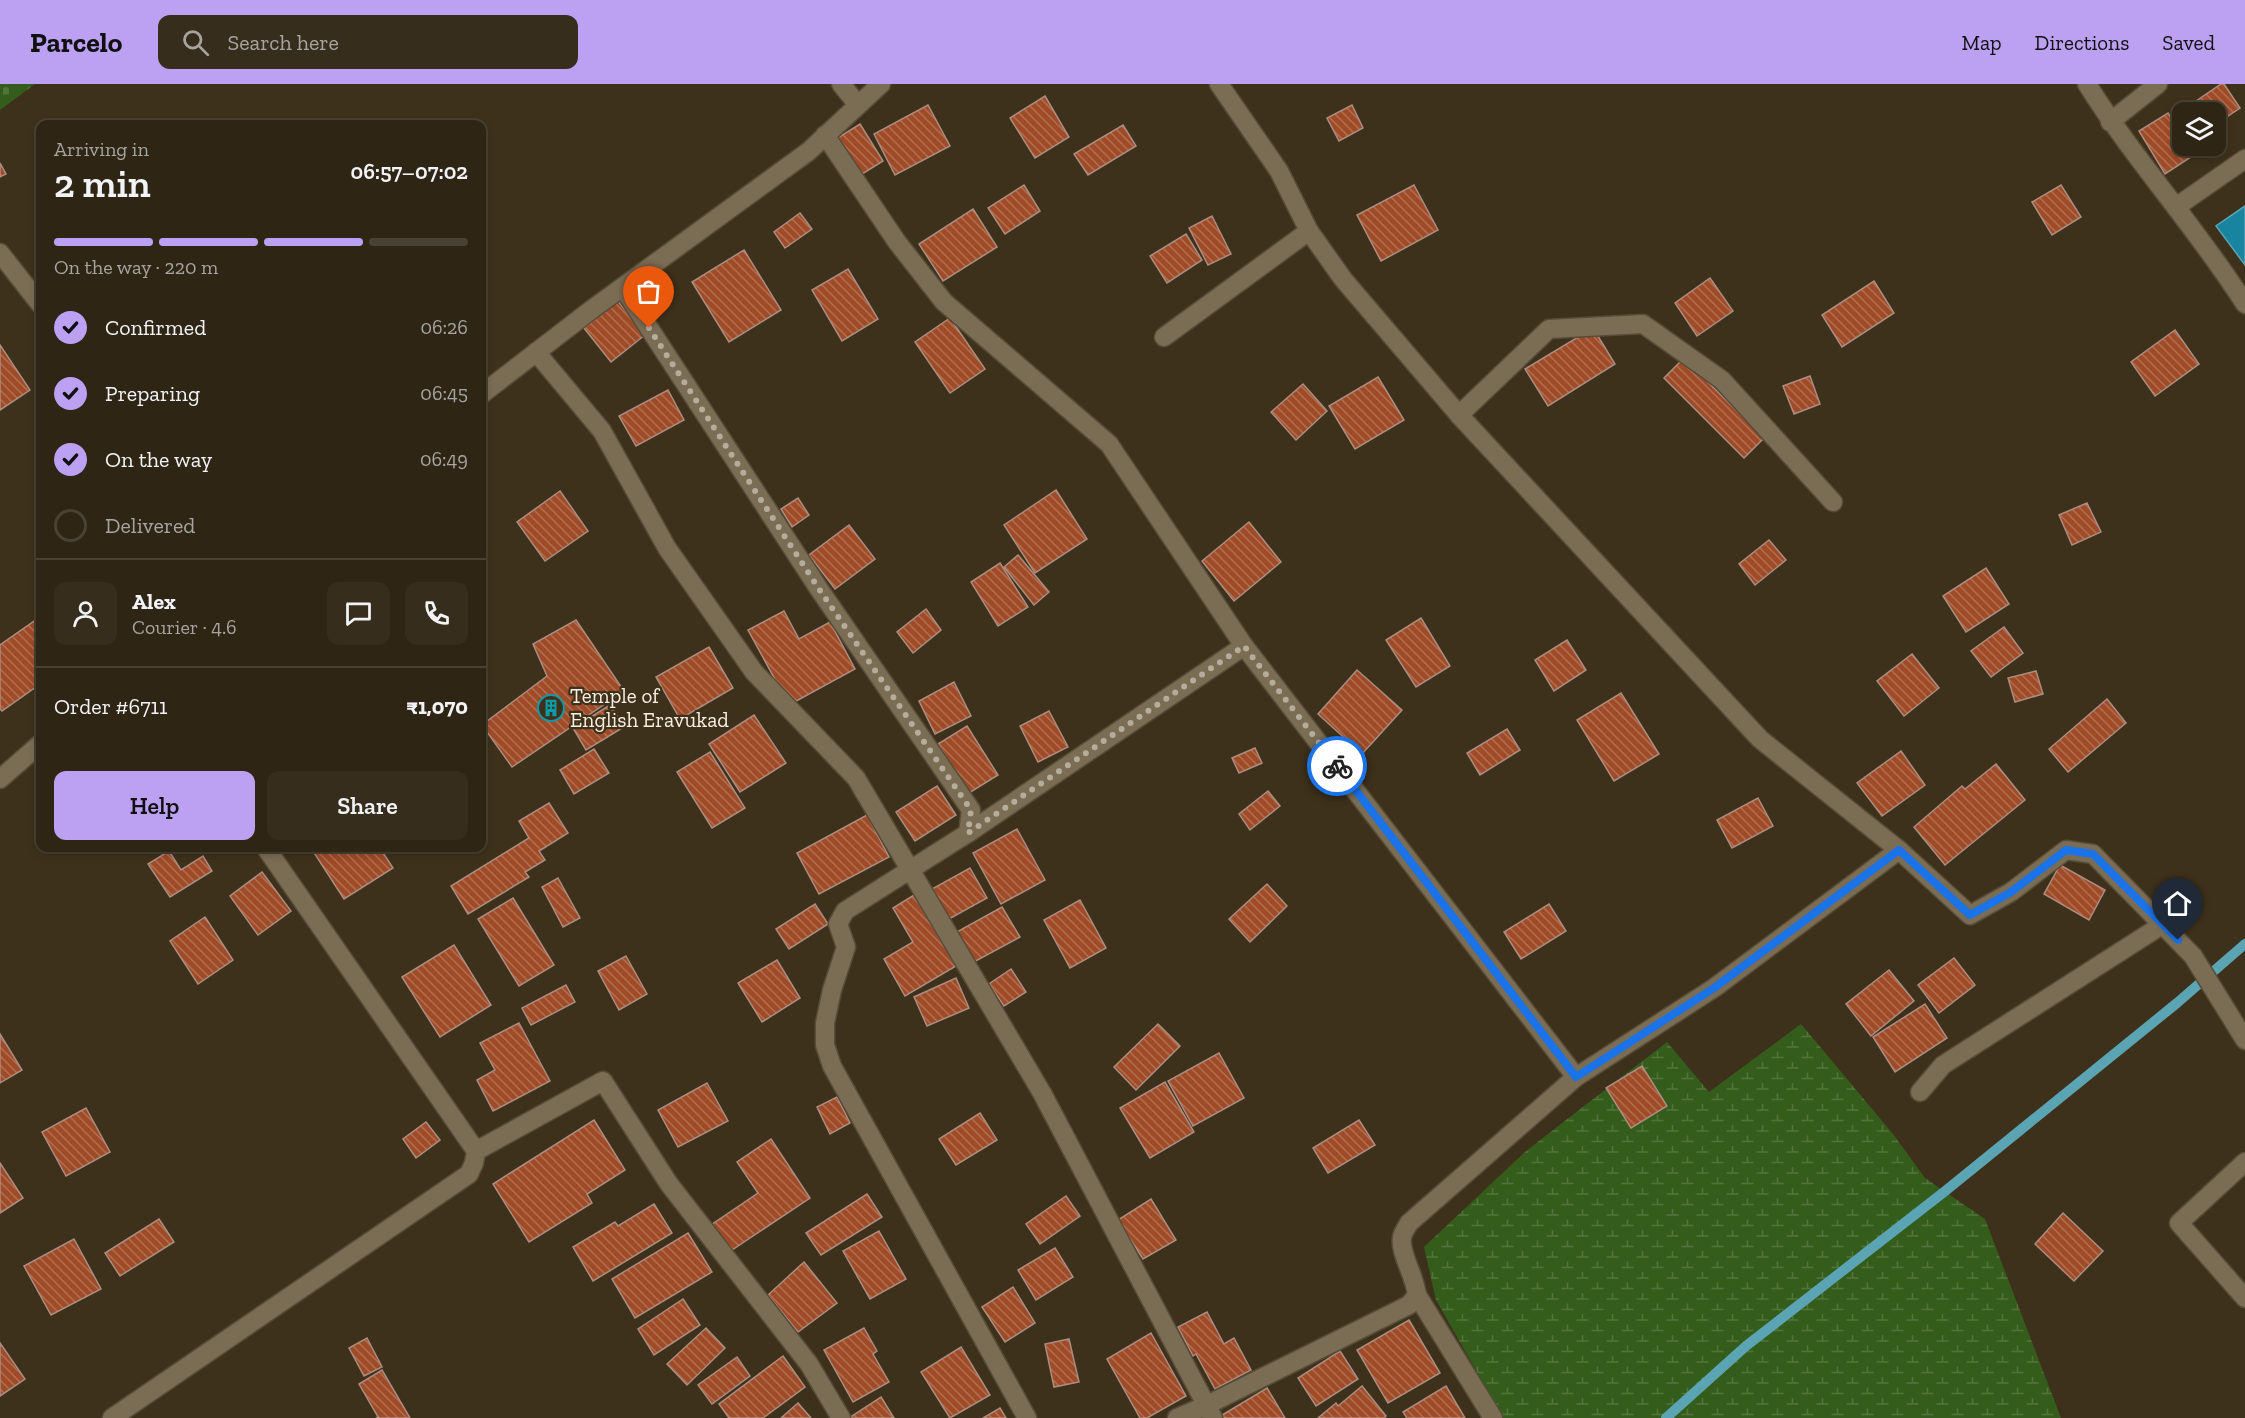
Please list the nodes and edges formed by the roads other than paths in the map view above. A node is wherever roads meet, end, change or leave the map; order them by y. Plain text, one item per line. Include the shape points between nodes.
1 (841, 84) edge
2 (882, 84) edge
3 (1219, 84) edge
4 (2087, 84) edge
5 (2158, 84) edge
6 (858, 105) junction
7 (2110, 122) junction
8 (825, 135) junction
9 (2245, 159) edge
10 (2176, 207) junction
11 (1309, 231) junction
12 (0, 253) edge
13 (623, 288) junction
14 (36, 298) edge
15 (2245, 304) edge
16 (1164, 337) dead end
17 (536, 352) junction
18 (486, 391) edge
19 (1459, 415) junction
20 (1833, 502) dead end
21 (1244, 646) junction
22 (36, 747) edge
23 (0, 778) edge
24 (968, 833) junction
25 (1899, 850) junction
26 (269, 852) edge
27 (909, 871) junction
28 (2162, 925) junction
29 (2245, 1040) edge
30 (1576, 1077) junction
31 (1920, 1092) dead end
32 (476, 1151) junction
33 (2245, 1162) edge
34 (1418, 1295) junction
35 (2245, 1298) edge
36 (1209, 1412) edge
37 (112, 1418) edge
38 (841, 1418) edge
39 (1027, 1418) edge
40 (1177, 1418) edge
41 (1493, 1418) edge

1 - 6 street
2 - 6 street
3 - 11 street via 1279,171
4 - 7 street
5 - 7 street
6 - 8 street
7 - 10 street
8 - 13 street via 809,151
8 - 21 street via 897,242 944,302 1109,444
9 - 10 street
10 - 15 street
11 - 16 street
11 - 19 street via 1343,279
12 - 14 street
13 - 17 street
13 - 24 street via 819,589 971,810
17 - 18 street
17 - 27 street via 602,431 667,548 754,672 856,778
19 - 20 street via 1549,329 1643,324 1722,380
19 - 25 street via 1760,739
21 - 24 street
21 - 30 street
22 - 23 street
24 - 27 street
25 - 28 street via 1970,915 2011,892 2066,850 2093,854
25 - 30 street via 1714,988
26 - 32 street
27 - 36 street via 1042,1093
27 - 39 street via 845,911 838,924 846,947 832,990 825,1045 832,1066
28 - 29 street via 2193,956
28 - 31 street via 1944,1065
30 - 34 street via 1409,1223 1402,1237 1403,1252
32 - 37 street via 469,1174
32 - 38 street via 603,1082 669,1184 809,1364
33 - 35 street via 2179,1223
34 - 36 street via 1401,1310
34 - 41 street
36 - 40 street

